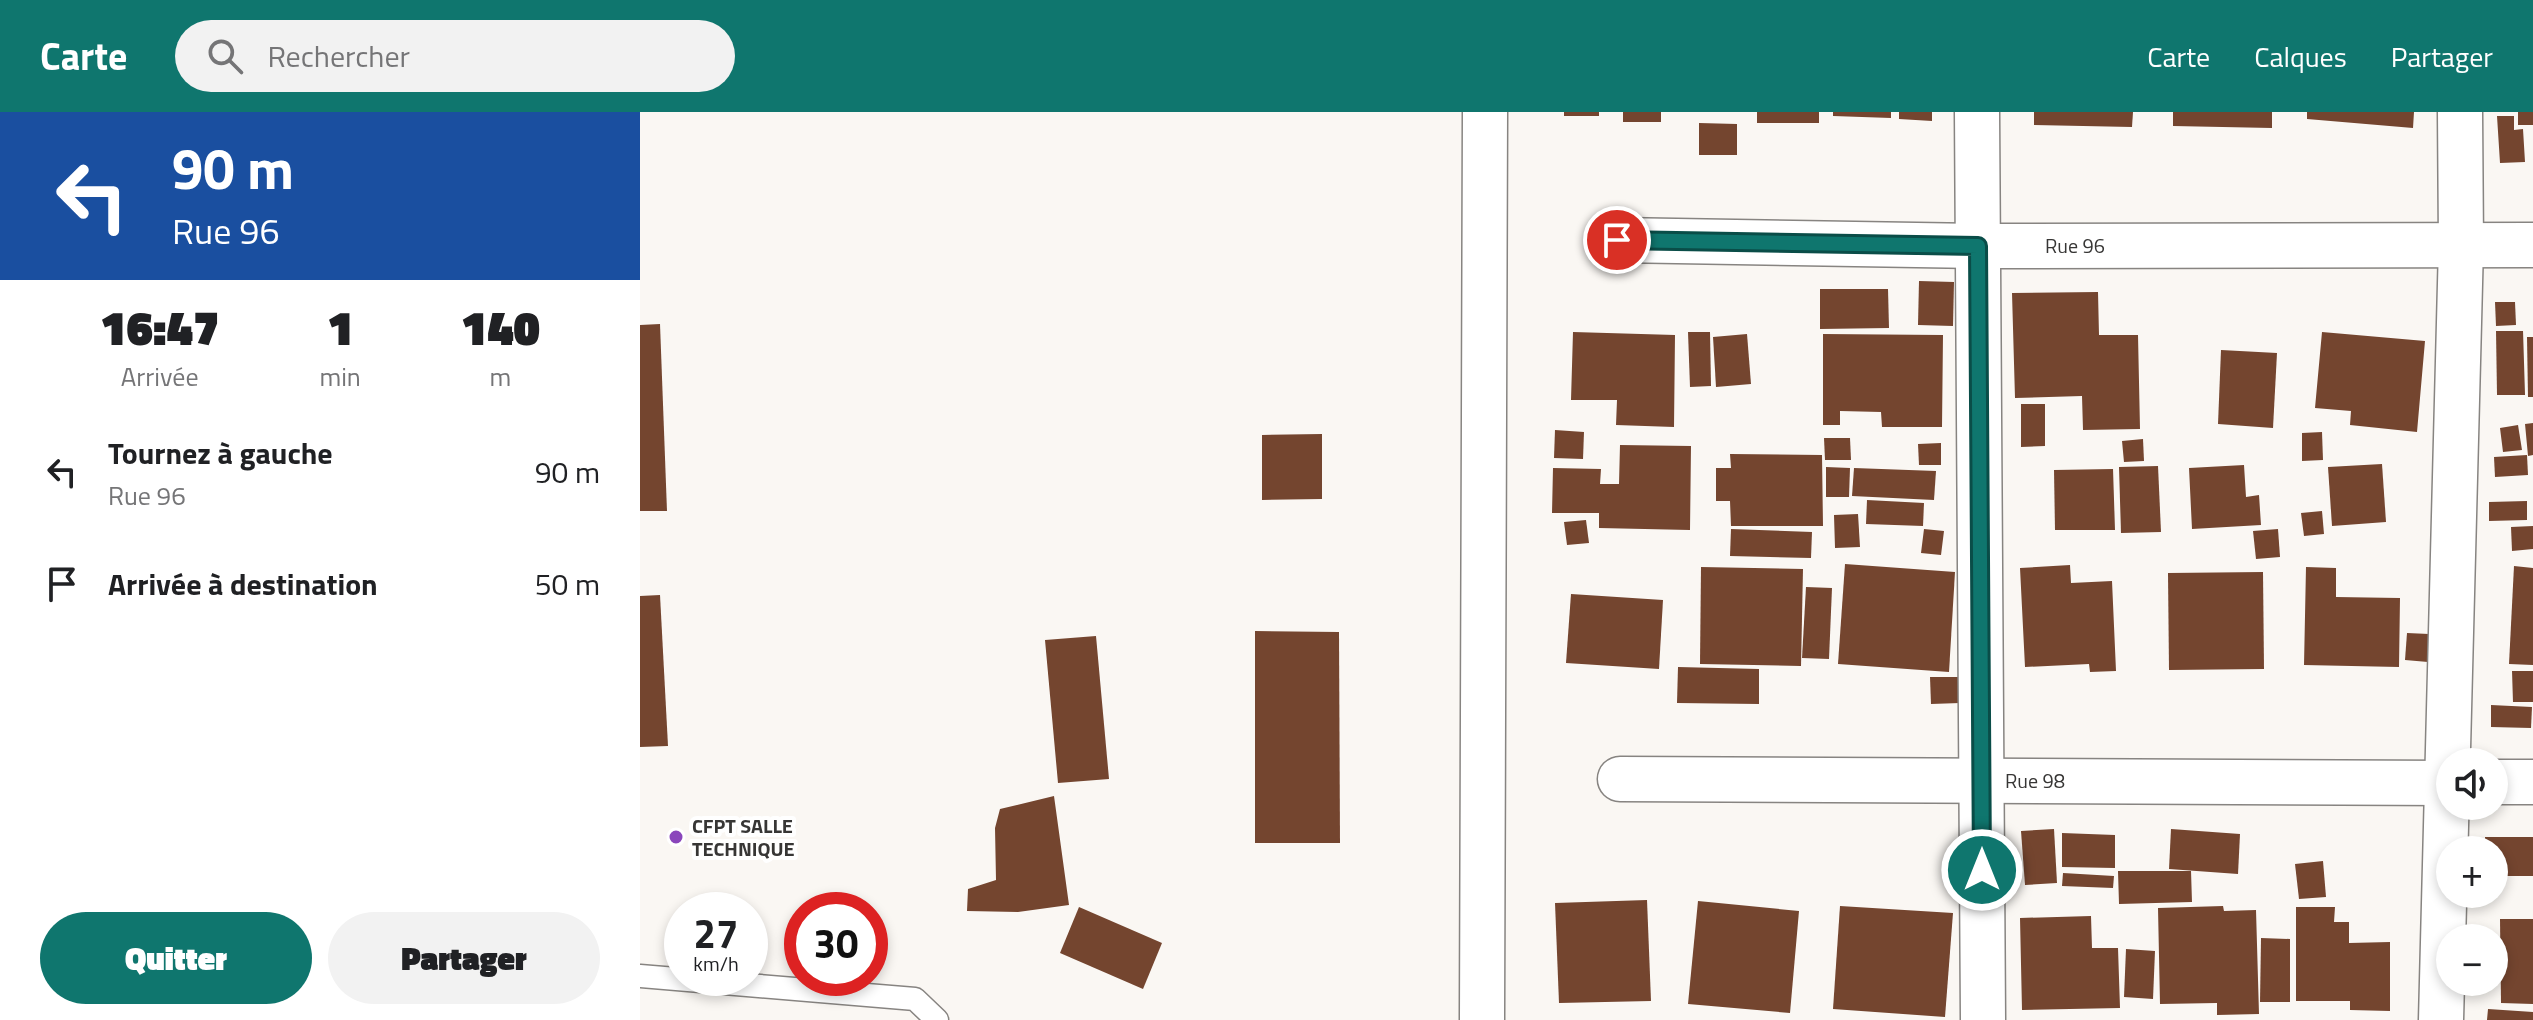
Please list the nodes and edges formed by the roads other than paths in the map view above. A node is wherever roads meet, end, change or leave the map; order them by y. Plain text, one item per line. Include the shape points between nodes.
1 (1485, 112) edge
2 (1977, 112) edge
3 (2460, 112) edge
4 (1617, 240) dead end
5 (2461, 245) junction
6 (2533, 245) edge
7 (1978, 246) junction
8 (2450, 748) edge
9 (1620, 779) dead end
10 (1982, 780) junction
11 (2508, 782) edge
12 (2533, 782) edge
13 (2436, 783) edge
14 (2448, 820) edge
15 (640, 976) edge
16 (937, 1020) edge
17 (1482, 1020) edge
18 (1983, 1020) edge
19 (2441, 1020) edge

1 - 17 street
2 - 7 street
3 - 5 street
4 - 7 street, Rue 96
5 - 6 street, Rue 96
5 - 7 street, Rue 96
5 - 8 street
7 - 10 street
9 - 10 street, Rue 98
10 - 13 street, Rue 98
10 - 18 street
11 - 12 street
14 - 19 street
15 - 16 lane via 915,999

